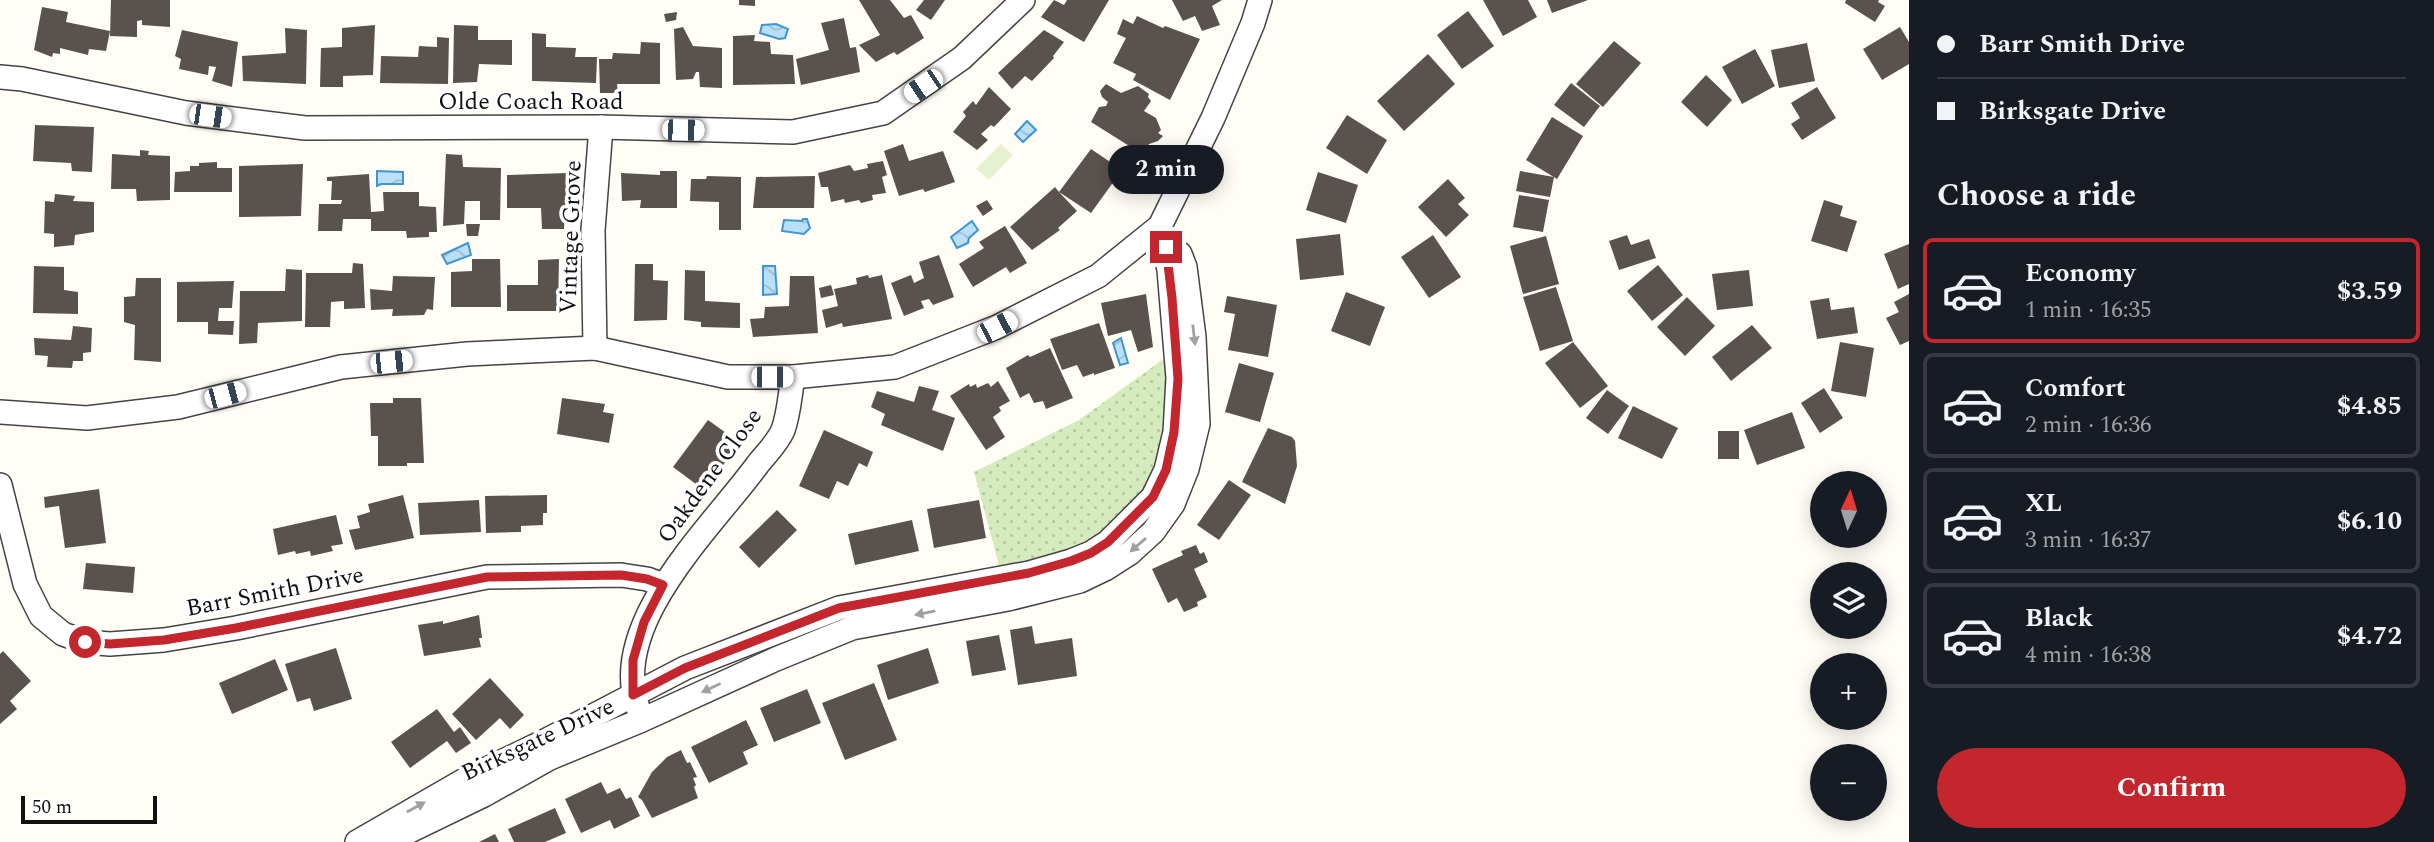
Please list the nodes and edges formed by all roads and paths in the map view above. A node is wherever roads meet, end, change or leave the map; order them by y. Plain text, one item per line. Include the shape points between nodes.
1 (1023, 0) edge
2 (1260, 0) edge
3 (0, 77) edge
4 (601, 127) junction
5 (1160, 226) junction
6 (594, 348) junction
7 (793, 377) junction
8 (0, 412) edge
9 (0, 485) edge
10 (663, 585) junction
11 (633, 695) junction
12 (642, 720) junction
13 (357, 842) edge
14 (387, 842) edge

1 - 4 street, Olde Coach Road via 962,58 883,113 793,132
2 - 5 street via 1213,118
3 - 4 street, Olde Coach Road via 186,113 305,128
4 - 6 street, Vintage Grove via 593,230
5 - 7 street via 1098,276 997,327 895,367
5 - 11 street, Birksgate Drive via 1172,298 1178,379 1174,432 1166,470 1153,497 1108,542 1071,561 1029,573 839,608 685,668
5 -> 12 street, Birksgate Drive via 1177,245 1185,267 1198,424 1174,504 1153,532 1105,569 1080,581 852,628
6 - 7 street via 728,377
6 - 8 street via 467,354 341,367 178,407 87,418
7 - 10 street, Oakdene Close via 783,430
9 - 10 street, Barr Smith Drive via 25,584 40,616 63,634 85,642 164,640 487,577 621,575
10 - 11 street, Oakdene Close via 644,622 633,660
11 - 12 street, Oakdene Close
13 -> 11 street, Birksgate Drive via 468,778
12 - 14 street, Birksgate Drive via 550,758

